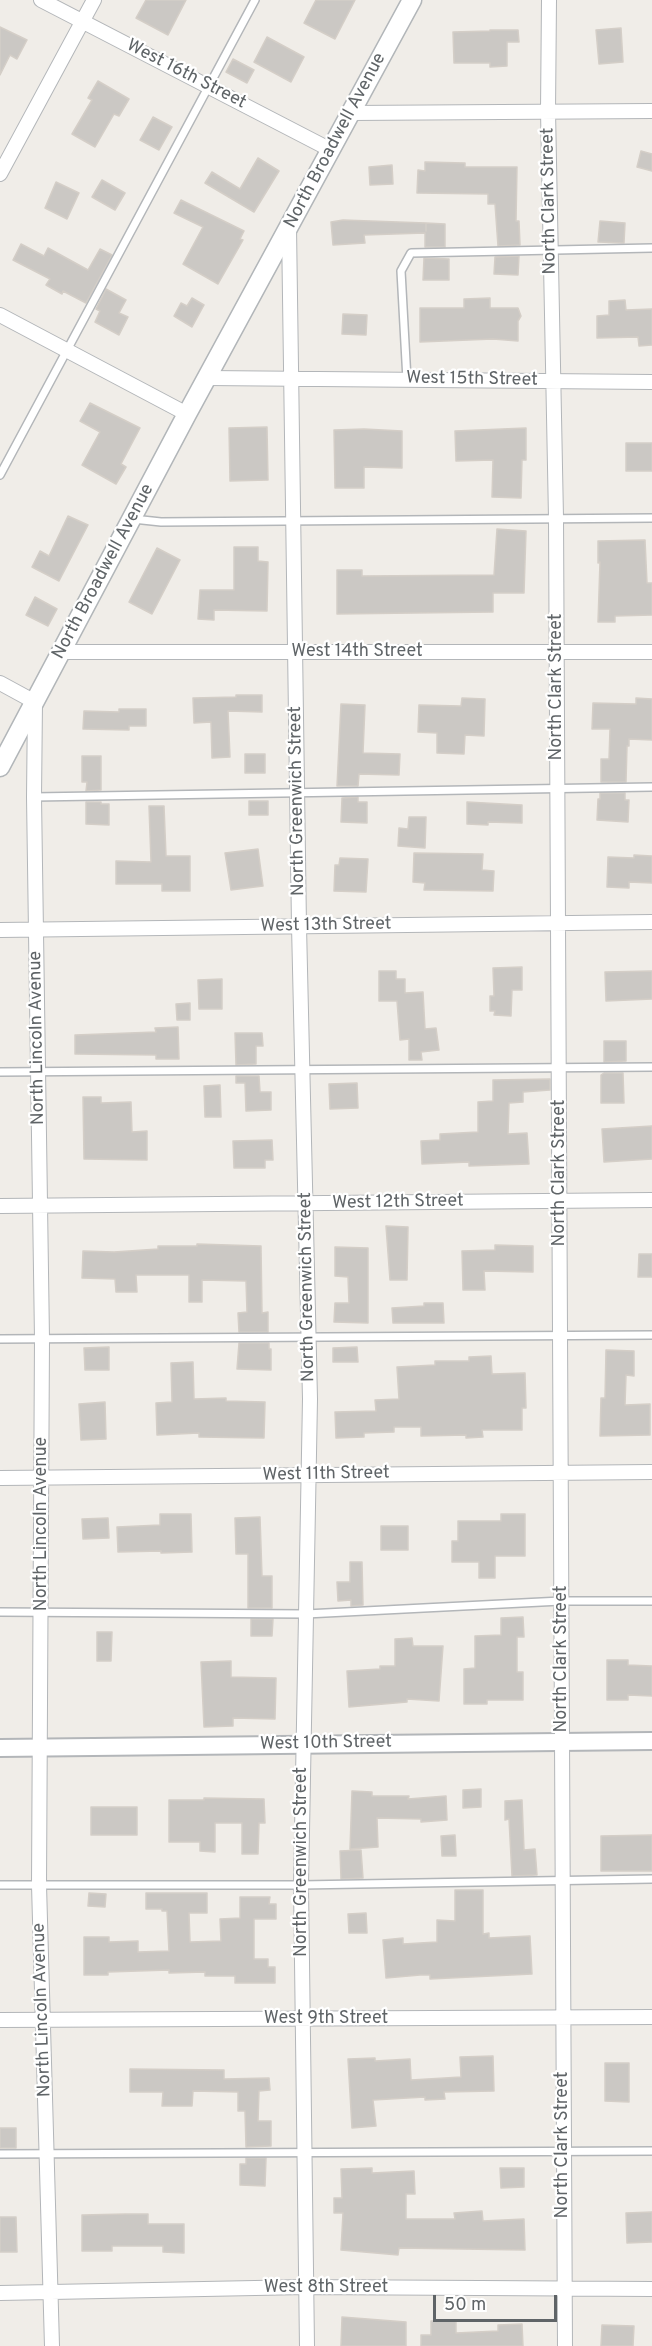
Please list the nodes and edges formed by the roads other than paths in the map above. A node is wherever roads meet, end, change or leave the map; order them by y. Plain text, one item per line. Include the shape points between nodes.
1 (41, 0) edge
2 (94, 0) edge
3 (255, 0) edge
4 (412, 0) edge
5 (549, 0) edge
6 (82, 22) junction
7 (208, 87) junction
8 (548, 111) junction
9 (652, 111) edge
10 (351, 113) junction
11 (331, 150) junction
12 (0, 174) edge
13 (289, 227) junction
14 (652, 248) edge
15 (551, 249) junction
16 (0, 315) edge
17 (67, 351) junction
18 (207, 378) junction
19 (292, 378) junction
20 (407, 380) junction
21 (554, 381) junction
22 (652, 382) edge
23 (187, 414) junction
24 (0, 475) edge
25 (556, 518) junction
26 (652, 518) edge
27 (133, 519) junction
28 (295, 521) junction
29 (62, 652) junction
30 (296, 652) junction
31 (557, 652) junction
32 (652, 652) edge
33 (0, 683) edge
34 (35, 702) junction
35 (0, 767) edge
36 (652, 787) edge
37 (558, 789) junction
38 (298, 793) junction
39 (34, 797) junction
40 (652, 922) edge
41 (558, 924) junction
42 (299, 927) junction
43 (0, 930) edge
44 (36, 930) junction
45 (652, 1067) edge
46 (559, 1068) junction
47 (302, 1070) junction
48 (38, 1071) junction
49 (0, 1072) edge
50 (652, 1200) edge
51 (560, 1201) junction
52 (305, 1204) junction
53 (0, 1206) edge
54 (40, 1207) junction
55 (560, 1335) junction
56 (652, 1335) edge
57 (309, 1337) junction
58 (0, 1339) edge
59 (42, 1339) junction
60 (561, 1472) junction
61 (652, 1472) edge
62 (309, 1476) junction
63 (0, 1478) edge
64 (42, 1478) junction
65 (561, 1601) junction
66 (652, 1601) edge
67 (0, 1612) edge
68 (42, 1612) junction
69 (306, 1614) junction
70 (562, 1741) junction
71 (652, 1741) edge
72 (303, 1744) junction
73 (0, 1748) edge
74 (40, 1748) junction
75 (652, 1879) edge
76 (563, 1882) junction
77 (0, 1885) edge
78 (39, 1885) junction
79 (301, 1885) junction
80 (652, 2017) edge
81 (562, 2018) junction
82 (0, 2020) edge
83 (43, 2020) junction
84 (302, 2020) junction
85 (563, 2151) junction
86 (652, 2151) edge
87 (304, 2153) junction
88 (0, 2154) edge
89 (47, 2154) junction
90 (306, 2287) junction
91 (564, 2288) junction
92 (652, 2289) edge
93 (50, 2292) junction
94 (0, 2293) edge
95 (52, 2346) edge
96 (307, 2346) edge
97 (565, 2346) edge

1 - 6 street, West 16th Street
2 - 6 street
3 - 7 lane
4 - 10 main road, North Broadwell Avenue
5 - 8 street, North Clark Street
6 - 7 street, West 16th Street
6 - 12 street
7 - 11 street, West 16th Street
7 - 17 lane
8 - 9 street
8 - 10 street
8 - 15 street, North Clark Street
10 - 11 main road, North Broadwell Avenue
11 - 13 main road, North Broadwell Avenue
13 - 18 main road, North Broadwell Avenue
13 - 19 street, North Greenwich Street
14 - 15 lane
15 - 20 lane via 411,254 401,271
15 - 21 street, North Clark Street
16 - 17 street
17 - 23 street
17 - 24 lane
18 - 19 street
18 - 23 main road, North Broadwell Avenue
19 - 20 street, West 15th Street
19 - 28 street, North Greenwich Street
20 - 21 street, West 15th Street
21 - 22 street, West 15th Street
21 - 25 street, North Clark Street
23 - 27 main road, North Broadwell Avenue
25 - 26 lane
25 - 28 lane
25 - 31 street, North Clark Street
27 - 28 lane
27 - 29 main road, North Broadwell Avenue
28 - 30 street, North Greenwich Street
29 - 30 street, West 14th Street
29 - 34 main road, North Broadwell Avenue
30 - 31 street, West 14th Street
30 - 38 street, North Greenwich Street
31 - 32 street, West 14th Street
31 - 37 street, North Clark Street
33 - 34 street
34 - 35 main road, North Broadwell Avenue
34 - 39 street, North Lincoln Avenue
36 - 37 lane
37 - 38 lane
37 - 41 street, North Clark Street
38 - 39 lane
38 - 42 street, North Greenwich Street
39 - 44 street, North Lincoln Avenue
40 - 41 street, West 13th Street
41 - 42 street, West 13th Street
41 - 46 street, North Clark Street
42 - 44 street, West 13th Street
42 - 47 street, North Greenwich Street
43 - 44 street, West 13th Street
44 - 48 street, North Lincoln Avenue
45 - 46 lane
46 - 47 lane
46 - 51 street, North Clark Street
47 - 48 lane
47 - 52 street, North Greenwich Street
48 - 49 lane
48 - 54 street, North Lincoln Avenue
50 - 51 street, West 12th Street
51 - 52 street, West 12th Street
51 - 55 street, North Clark Street
52 - 54 street, West 12th Street
52 - 57 street, North Greenwich Street
53 - 54 street, West 12th Street
54 - 59 street, North Lincoln Avenue
55 - 56 lane
55 - 57 lane
55 - 60 street, North Clark Street
57 - 59 lane
57 - 62 street, North Greenwich Street
58 - 59 lane
59 - 64 street, North Lincoln Avenue
60 - 61 street, West 11th Street
60 - 62 street, West 11th Street
60 - 65 street, North Clark Street
62 - 64 street, West 11th Street
62 - 69 street, North Greenwich Street
63 - 64 street, West 11th Street
64 - 68 street, North Lincoln Avenue
65 - 66 lane
65 - 69 lane
65 - 70 street, North Clark Street
67 - 68 lane
68 - 69 lane
68 - 74 street, North Lincoln Avenue
69 - 72 street, North Greenwich Street
70 - 71 street, West 10th Street
70 - 72 street, West 10th Street
70 - 76 street, North Clark Street
72 - 74 street, West 10th Street
72 - 79 street, North Greenwich Street
73 - 74 street, West 10th Street
74 - 78 street, North Lincoln Avenue
75 - 76 lane
76 - 79 lane
76 - 81 street, North Clark Street
77 - 78 lane
78 - 79 lane
78 - 83 street, North Lincoln Avenue
79 - 84 street, North Greenwich Street
80 - 81 street, West 9th Street
81 - 84 street, West 9th Street
81 - 85 street, North Clark Street
82 - 83 street, West 9th Street
83 - 84 street, West 9th Street
83 - 89 street, North Lincoln Avenue
84 - 87 street, North Greenwich Street
85 - 86 lane
85 - 87 lane
85 - 91 street, North Clark Street
87 - 89 lane
87 - 90 street, North Greenwich Street
88 - 89 lane
89 - 93 street, North Lincoln Avenue
90 - 91 street, West 8th Street
90 - 93 street, West 8th Street
90 - 96 street, North Greenwich Street
91 - 92 street, West 8th Street
91 - 97 street, North Clark Street
93 - 94 street, West 8th Street
93 - 95 street, North Lincoln Avenue

